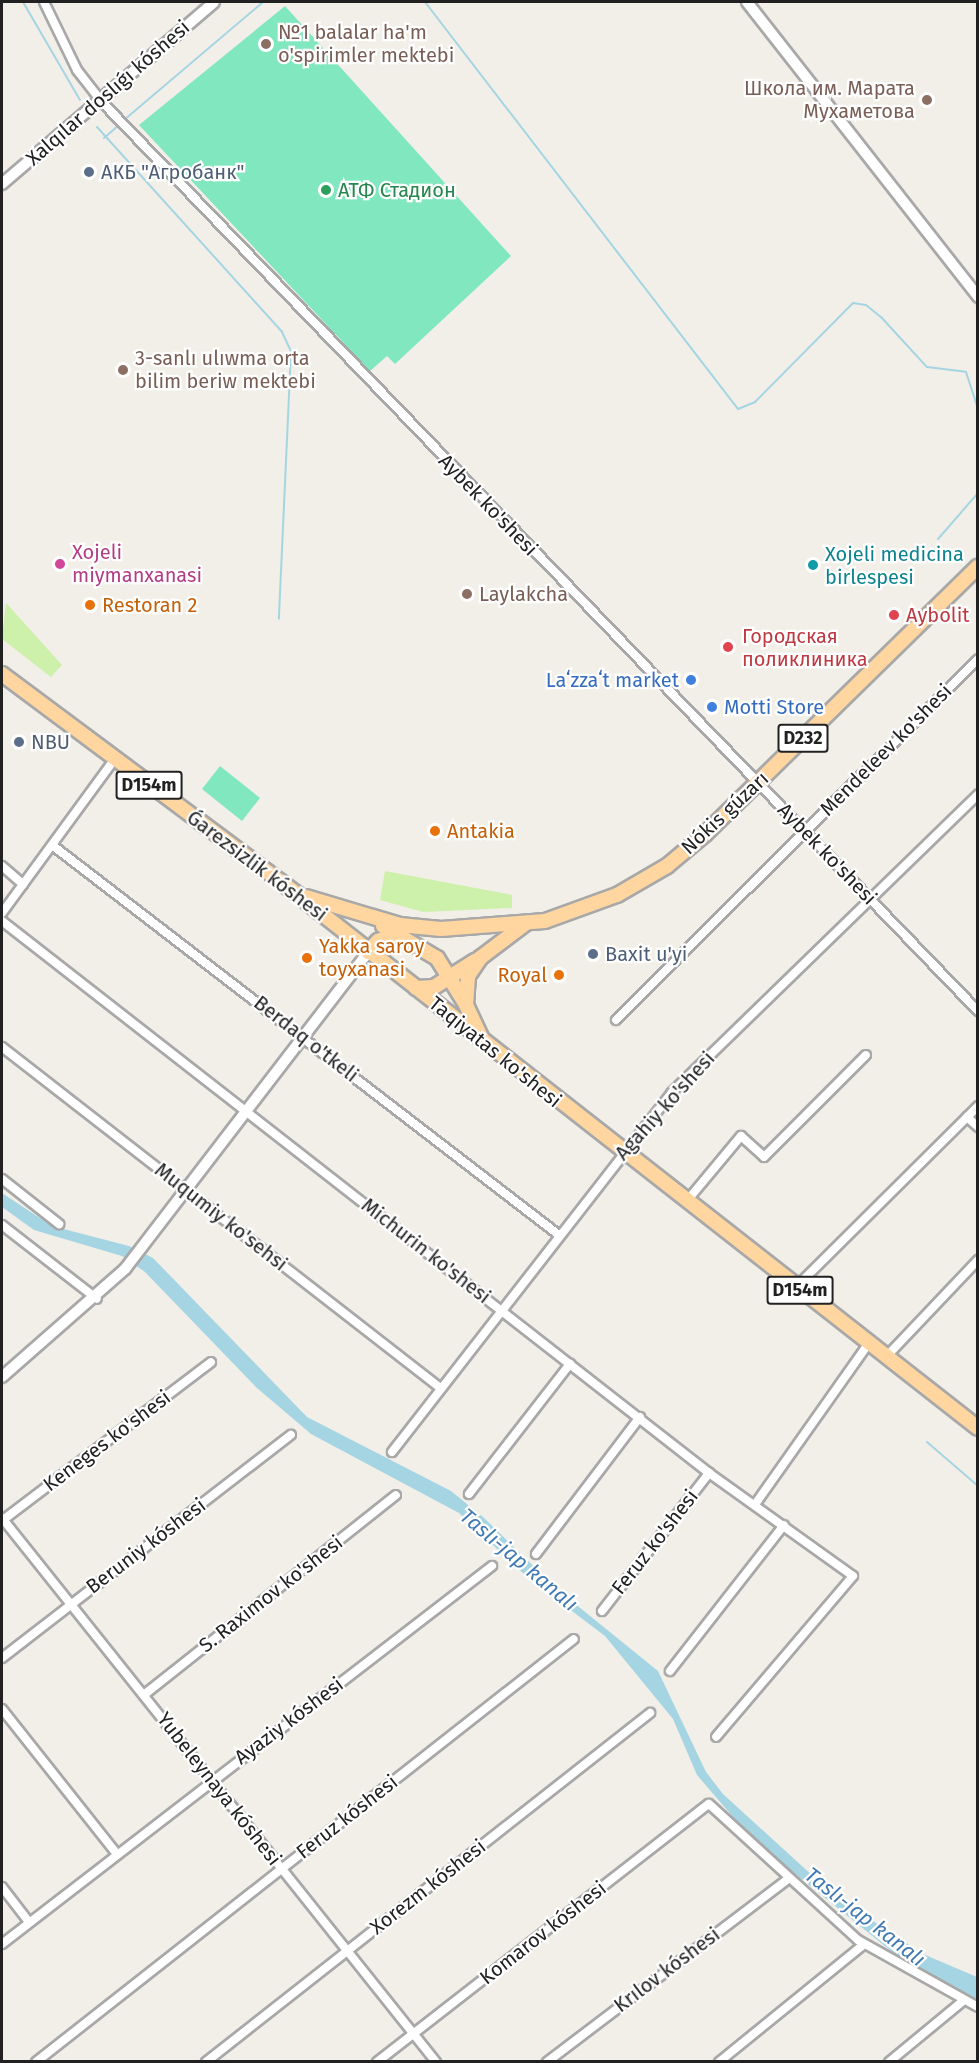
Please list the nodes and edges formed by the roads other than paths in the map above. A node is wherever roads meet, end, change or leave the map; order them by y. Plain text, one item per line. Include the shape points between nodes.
1 (44, 2) edge
2 (214, 2) edge
3 (747, 2) edge
4 (101, 101) junction
5 (2, 184) edge
6 (978, 297) edge
7 (978, 567) edge
8 (978, 659) edge
9 (2, 674) edge
10 (114, 760) junction
11 (758, 784) junction
12 (978, 794) edge
13 (805, 831) junction
14 (52, 844) junction
15 (2, 866) edge
16 (23, 884) junction
17 (298, 895) junction
18 (870, 898) junction
19 (2, 913) edge
20 (361, 915) junction
21 (2, 921) edge
22 (526, 924) junction
23 (430, 928) junction
24 (398, 933) junction
25 (368, 952) junction
26 (480, 958) junction
27 (450, 978) junction
28 (416, 988) junction
29 (466, 1005) junction
30 (978, 1011) edge
31 (616, 1020) dead end
32 (301, 1035) junction
33 (483, 1042) junction
34 (2, 1047) edge
35 (866, 1055) dead end
36 (978, 1106) edge
37 (243, 1109) junction
38 (967, 1117) junction
39 (978, 1127) edge
40 (622, 1152) junction
41 (2, 1179) edge
42 (184, 1188) junction
43 (686, 1202) junction
44 (59, 1224) dead end
45 (2, 1225) edge
46 (559, 1235) junction
47 (978, 1260) edge
48 (796, 1287) junction
49 (97, 1299) junction
50 (501, 1309) junction
51 (868, 1343) junction
52 (886, 1357) junction
53 (211, 1362) dead end
54 (570, 1364) junction
55 (2, 1377) edge
56 (439, 1387) junction
57 (640, 1417) junction
58 (975, 1421) edge
59 (291, 1435) dead end
60 (392, 1452) dead end
61 (709, 1473) junction
62 (469, 1494) dead end
63 (396, 1495) dead end
64 (756, 1503) junction
65 (2, 1519) edge
66 (784, 1525) junction
67 (536, 1554) dead end
68 (492, 1566) dead end
69 (69, 1604) junction
70 (602, 1611) dead end
71 (574, 1639) dead end
72 (2, 1658) edge
73 (669, 1671) dead end
74 (145, 1694) junction
75 (2, 1709) edge
76 (650, 1713) dead end
77 (716, 1737) dead end
78 (212, 1780) junction
79 (116, 1853) junction
80 (281, 1868) junction
81 (788, 1879) junction
82 (2, 1887) edge
83 (29, 1922) junction
84 (2, 1944) edge
85 (864, 1944) junction
86 (348, 1950) junction
87 (963, 2001) junction
88 (978, 2007) edge
89 (414, 2033) junction
90 (36, 2061) edge
91 (206, 2061) edge
92 (377, 2061) edge
93 (436, 2061) edge
94 (547, 2061) edge
95 (719, 2061) edge
96 (889, 2061) edge

1 - 4 street, Aybek ko'shesi via 77,70
2 - 4 street, Xalqılar doslıǵı kóshesi
3 - 6 street
4 - 5 street, Xalqılar doslıǵı kóshesi
4 - 11 street, Aybek ko'shesi
7 - 11 main road, Nókis gúzarı / D232
8 - 13 street, Mendeleev ko'shesi
9 - 10 main road, Ǵarezsizlik kóshesi / D154m
10 - 14 street
10 - 17 main road, Ǵarezsizlik kóshesi / D154m
11 - 13 street, Aybek ko'shesi
11 - 22 main road, Nókis gúzarı / D232 via 667,866 617,895
12 - 18 street, Agahiy ko'shesi
13 - 18 street, Aybek ko'shesi
13 - 31 street, Mendeleev ko'shesi
14 - 16 street
14 - 32 street, Berdaq o'tkeli
15 - 16 street
16 - 19 street
17 - 20 main road, D232
17 - 25 main road, Ǵarezsizlik kóshesi / D154m
18 - 30 street, Aybek ko'shesi
18 - 40 street, Agahiy ko'shesi via 672,1092
20 - 23 main road, D232
20 - 24 main road
21 - 37 street, Michurin ko'shesi
22 - 23 main road, D232
22 - 26 main road
23 - 24 main road, D232
24 - 25 main road, D232 via 378,941
24 - 27 main road via 437,958
25 - 28 main road, Taqiyatas ko'shesi / D154m
25 - 32 street
26 - 27 main road
26 - 29 main road via 468,976
27 - 28 main road via 434,987
27 - 29 main road
28 - 33 main road, Taqiyatas ko'shesi / D154m
29 - 33 main road
32 - 37 street
32 - 46 street, Berdaq o'tkeli
33 - 40 main road, Taqiyatas ko'shesi / D154m
34 - 42 street, Muqumiy ko'sehsi
35 - 43 street via 764,1157 741,1136
36 - 38 street
37 - 42 street
37 - 50 street, Michurin ko'shesi
38 - 39 street
38 - 48 street
40 - 43 main road, D154m
40 - 46 street, Agahiy ko'shesi
41 - 44 street
42 - 49 street via 141,1249
42 - 56 street, Muqumiy ko'sehsi
43 - 48 main road, D154m
45 - 49 street
46 - 50 street, Agahiy ko'shesi
47 - 52 street
48 - 51 main road, D154m
49 - 55 street
50 - 54 street, Michurin ko'shesi
50 - 56 street, Agahiy ko'shesi
51 - 52 main road, D154m
51 - 64 street
52 - 58 main road, D154m
53 - 65 street, Keneges ko'shesi
54 - 57 street, Michurin ko'shesi
54 - 62 street
56 - 60 street, Agahiy ko'shesi
57 - 61 street, Michurin ko'shesi
57 - 67 street
59 - 69 street, Beruniy kóshesi
61 - 64 street, Michurin ko'shesi
61 - 70 street, Feruz ko'shesi
63 - 74 street, S. Raximov ko'shesi
64 - 66 street, Michurin ko'shesi
65 - 69 street, Yubeleynaya kóshesi
66 - 73 street
66 - 77 street, Michurin ko'shesi via 853,1576
68 - 78 street, Ayaziy kóshesi
69 - 72 street, Beruniy kóshesi
69 - 74 street, Yubeleynaya kóshesi
71 - 80 street, Feruz kóshesi
74 - 78 street, Yubeleynaya kóshesi
75 - 79 street
76 - 86 street, Xorezm kóshesi
78 - 79 street, Ayaziy kóshesi
78 - 80 street, Yubeleynaya kóshesi
79 - 83 street, Ayaziy kóshesi
80 - 86 street, Yubeleynaya kóshesi
80 - 90 street, Feruz kóshesi
81 - 85 street
81 - 89 street, Komarov kóshesi via 709,1804
81 - 94 street, Krılov kóshesi
82 - 83 street
83 - 84 street, Ayaziy kóshesi
85 - 87 street
85 - 95 street
86 - 89 street, Yubeleynaya kóshesi
86 - 91 street, Xorezm kóshesi
87 - 88 street
87 - 96 street
89 - 92 street, Komarov kóshesi
89 - 93 street, Yubeleynaya kóshesi

